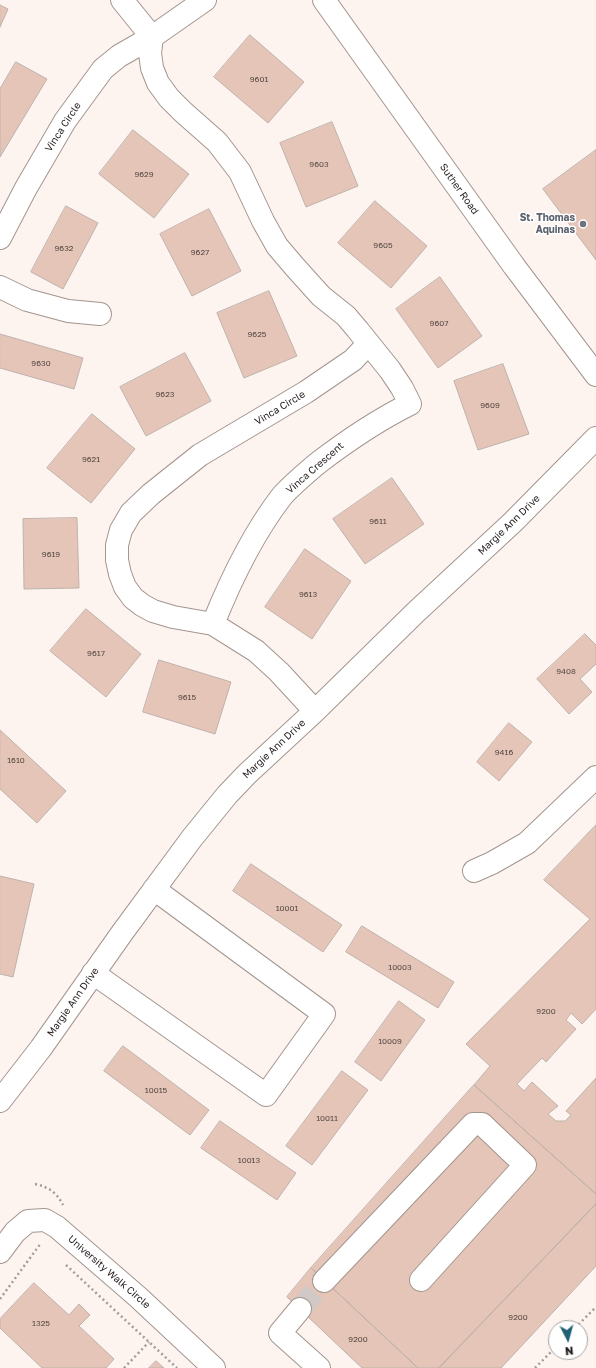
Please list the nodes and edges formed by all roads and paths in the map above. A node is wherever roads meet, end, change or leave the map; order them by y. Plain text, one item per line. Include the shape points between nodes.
1 (122, 0) edge
2 (206, 0) edge
3 (324, 0) edge
4 (152, 38) junction
5 (0, 238) edge
6 (0, 287) edge
7 (100, 314) dead end
8 (368, 344) junction
9 (596, 375) edge
10 (596, 438) edge
11 (213, 624) junction
12 (315, 711) junction
13 (596, 777) edge
14 (474, 871) dead end
15 (154, 889) junction
16 (93, 973) junction
17 (0, 1101) edge
18 (35, 1184) dead end
19 (64, 1207) dead end
20 (45, 1246) dead end
21 (0, 1252) edge
22 (62, 1261) dead end
23 (421, 1280) dead end
24 (324, 1281) tunnel mouth
25 (0, 1299) edge
26 (596, 1307) edge
27 (300, 1309) tunnel mouth
28 (583, 1320) edge
29 (149, 1342) junction
30 (548, 1355) edge
31 (124, 1368) edge
32 (177, 1368) edge
33 (214, 1368) edge
34 (319, 1368) edge
35 (535, 1368) edge

1 - 4 street
2 - 4 street, Vinca Circle
3 - 9 street, Suther Road via 464,185 514,266
4 - 5 street, Vinca Circle via 119,56 103,69 65,121
4 - 8 street via 150,53 158,83 174,102 217,142 240,172 277,246 322,296 346,316
6 - 7 street via 27,300 68,311
8 - 11 street, Vinca Crescent via 390,370 410,404 342,444 298,479 252,538 227,588
8 - 11 street, Vinca Circle via 353,360 306,392 200,455 151,494 132,513 121,530 117,560 125,587 134,598 153,611
10 - 12 street, Margie Ann Drive via 513,522
11 - 12 street, Vinca Circle via 256,651
12 - 15 street, Margie Ann Drive via 227,795
13 - 14 street via 527,843
15 - 16 street, Margie Ann Drive
15 - 16 street via 324,1014 266,1095
16 - 17 street, Margie Ann Drive via 41,1048
18 - 19 path via 46,1186 54,1192
20 - 25 path via 42,1242
21 - 33 street, University Walk Circle via 15,1232 28,1222 45,1220 57,1227 138,1297
22 - 29 path
23 - 24 street via 525,1165 482,1124 473,1124
26 - 28 path
27 - 34 street via 280,1333
29 - 31 path
29 - 32 path
30 - 35 path

